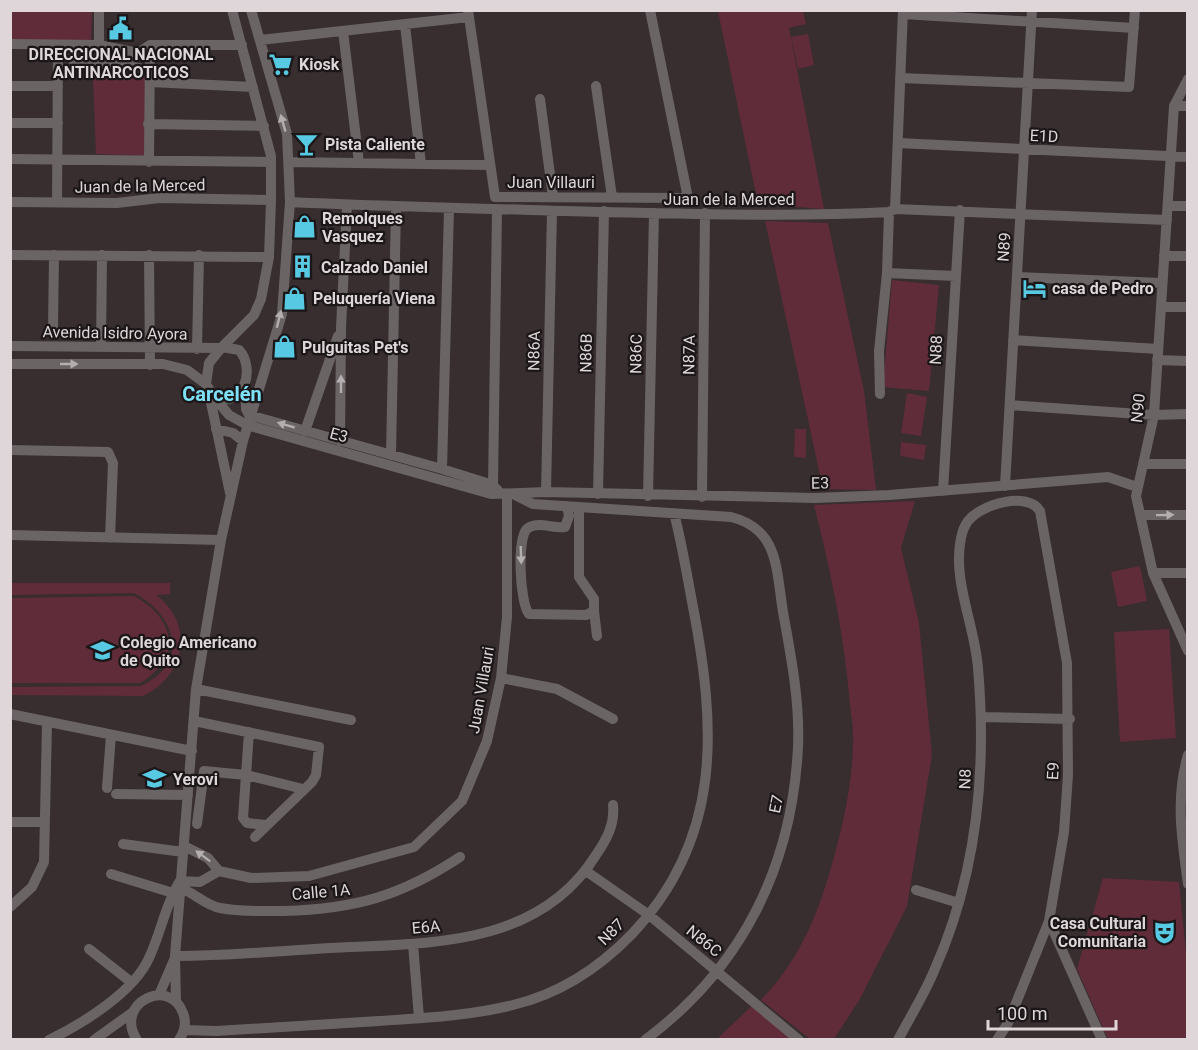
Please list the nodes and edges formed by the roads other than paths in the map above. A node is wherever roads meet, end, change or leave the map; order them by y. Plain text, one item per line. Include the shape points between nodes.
1 (99, 10) edge
2 (232, 10) edge
3 (251, 10) edge
4 (650, 10) edge
5 (1032, 10) edge
6 (1135, 10) edge
7 (903, 12) edge
8 (468, 14) edge
9 (1031, 22) junction
10 (405, 25) junction
11 (1134, 28) junction
12 (343, 31) junction
13 (260, 40) junction
14 (10, 44) edge
15 (58, 45) junction
16 (74, 45) junction
17 (99, 45) junction
18 (242, 45) junction
19 (145, 48) junction
20 (99, 66) junction
21 (132, 66) junction
22 (149, 76) junction
23 (900, 78) junction
24 (1188, 79) edge
25 (1029, 85) junction
26 (10, 86) edge
27 (58, 86) junction
28 (596, 86) dead end
29 (253, 87) junction
30 (540, 99) dead end
31 (1174, 106) junction
32 (1188, 106) edge
33 (10, 123) edge
34 (58, 123) junction
35 (148, 124) junction
36 (264, 126) junction
37 (898, 143) junction
38 (1025, 150) junction
39 (1171, 157) junction
40 (1188, 157) edge
41 (10, 159) edge
42 (57, 159) junction
43 (149, 162) junction
44 (271, 162) junction
45 (289, 162) junction
46 (359, 163) junction
47 (422, 164) junction
48 (490, 165) junction
49 (553, 196) junction
50 (612, 197) junction
51 (271, 201) junction
52 (10, 202) edge
53 (57, 202) junction
54 (290, 202) junction
55 (347, 205) junction
56 (1168, 206) junction
57 (1188, 206) edge
58 (396, 207) junction
59 (449, 209) junction
60 (497, 210) junction
61 (960, 210) junction
62 (552, 211) junction
63 (892, 211) junction
64 (604, 212) junction
65 (654, 213) junction
66 (705, 213) junction
67 (1022, 213) junction
68 (1167, 220) junction
69 (10, 255) edge
70 (54, 255) junction
71 (102, 255) junction
72 (149, 255) junction
73 (199, 255) junction
74 (1164, 256) junction
75 (1188, 256) edge
76 (269, 257) junction
77 (887, 273) junction
78 (956, 276) junction
79 (1017, 277) junction
80 (1162, 283) junction
81 (1161, 307) junction
82 (1188, 307) edge
83 (341, 328) junction
84 (53, 329) dead end
85 (1013, 340) junction
86 (10, 346) edge
87 (101, 347) junction
88 (149, 348) junction
89 (221, 348) junction
90 (197, 349) junction
91 (1158, 355) junction
92 (1188, 361) edge
93 (10, 364) edge
94 (150, 365) junction
95 (245, 384) junction
96 (209, 390) junction
97 (880, 394) dead end
98 (1010, 405) junction
99 (1188, 414) edge
100 (1154, 415) junction
101 (248, 420) junction
102 (216, 429) junction
103 (305, 431) junction
104 (243, 441) junction
105 (340, 441) junction
106 (10, 450) edge
107 (391, 455) junction
108 (1145, 464) junction
109 (1188, 464) edge
110 (442, 469) junction
111 (1005, 486) junction
112 (1137, 487) junction
113 (943, 491) junction
114 (504, 492) junction
115 (546, 492) junction
116 (598, 494) junction
117 (231, 496) junction
118 (648, 496) junction
119 (702, 498) junction
120 (567, 506) junction
121 (579, 507) junction
122 (980, 512) joint
123 (674, 513) junction
124 (1142, 515) junction
125 (1188, 515) edge
126 (10, 536) edge
127 (110, 538) junction
128 (221, 540) junction
129 (1153, 573) junction
130 (1188, 573) edge
131 (594, 611) junction
132 (1182, 623) edge
133 (597, 636) dead end
134 (1188, 651) edge
135 (501, 678) junction
136 (196, 689) junction
137 (10, 714) edge
138 (982, 717) junction
139 (613, 719) dead end
140 (1070, 719) junction
141 (351, 720) dead end
142 (194, 721) junction
143 (47, 723) junction
144 (249, 732) junction
145 (111, 735) junction
146 (192, 751) junction
147 (1188, 755) edge
148 (246, 775) junction
149 (1184, 778) edge
150 (303, 789) junction
151 (188, 795) junction
152 (613, 805) dead end
153 (10, 822) edge
154 (45, 822) junction
155 (197, 824) dead end
156 (266, 825) junction
157 (1184, 828) edge
158 (255, 837) dead end
159 (123, 844) dead end
160 (183, 849) junction
161 (460, 857) dead end
162 (219, 871) junction
163 (586, 871) junction
164 (111, 874) dead end
165 (1187, 880) edge
166 (178, 887) junction
167 (916, 890) dead end
168 (959, 903) junction
169 (10, 907) edge
170 (649, 915) junction
171 (1049, 921) junction
172 (413, 944) junction
173 (88, 949) dead end
174 (175, 956) junction
175 (717, 972) junction
176 (131, 982) junction
177 (159, 995) junction
178 (176, 1002) junction
179 (133, 1012) junction
180 (419, 1018) junction
181 (183, 1036) edge
182 (1099, 1037) edge
183 (50, 1040) edge
184 (94, 1040) edge
185 (137, 1040) edge
186 (645, 1040) edge
187 (799, 1040) edge
188 (898, 1040) edge
189 (998, 1040) edge

1 - 17 street
2 - 18 street
3 - 13 street
4 - 50 street, Juan Villauri via 688,198
5 - 9 street, N89
6 - 11 street
7 - 9 street
7 - 23 street
8 - 10 street
8 - 48 street, Juan Villauri
9 - 11 street
9 - 25 street, N89
10 - 12 street
10 - 47 street
11 - 25 street via 1129,87
12 - 13 street
12 - 46 street
45 -> 13 street via 286,134
14 - 15 street
15 - 16 street
15 - 27 street
16 - 17 street
16 - 20 street via 74,63
17 - 19 street via 124,51
17 - 20 street
18 - 19 street
18 - 29 street
19 - 21 street
19 - 22 street
20 - 21 street
21 - 22 street
22 - 29 street
22 - 35 street
23 - 25 street
23 - 37 street
24 - 31 street
25 - 38 street, N89
26 - 27 street
27 - 34 street
28 - 50 street
29 - 36 street
30 - 49 street
31 - 32 street
31 - 39 street, N90
33 - 34 street
34 - 42 street
35 - 36 street
35 - 43 street
36 - 44 street
37 - 38 street, E1D
37 - 63 street
38 - 39 street, E1D
38 - 67 street, N89
39 - 40 street, E1D
39 - 56 street, N90
41 - 42 street
42 - 43 street
42 - 53 street
43 - 44 street
44 - 51 street
45 - 46 street
45 - 54 street
46 - 47 street
47 - 48 street
48 - 49 street, Juan Villauri via 495,197
49 - 50 street, Juan Villauri
51 - 53 street, Juan de la Merced via 159,198 126,203
51 - 76 street
52 - 53 street, Juan de la Merced
54 - 55 street, Juan de la Merced
101 -> 54 street via 282,314
55 - 58 street, Juan de la Merced
55 - 83 street
56 - 57 street
56 - 68 street, N90
58 - 59 street, Juan de la Merced
58 - 107 street
59 - 60 street, Juan de la Merced
59 - 110 street
60 - 62 street, Juan de la Merced
60 - 114 street, Juan Villauri
61 - 63 street, Juan de la Merced
61 - 67 street, Juan de la Merced
61 - 78 street, N88
62 - 64 street, Juan de la Merced
62 - 115 street, N86A
63 - 66 street, Juan de la Merced
63 - 77 street
64 - 65 street, Juan de la Merced
64 - 116 street, N86B
65 - 66 street, Juan de la Merced
65 - 118 street, N86C
66 - 119 street, N87A
67 - 68 street, Juan de la Merced
67 - 79 street, N89
68 - 74 street, N90
69 - 70 street
70 - 71 street
70 - 84 street
71 - 72 street
71 - 87 street
72 - 73 street
72 - 88 street
73 - 76 street
73 - 90 street
74 - 75 street
74 - 80 street, N90
76 - 89 street via 267,280 254,315
77 - 78 street
77 - 97 street via 879,351
78 - 113 street, N88
79 - 80 street
79 - 85 street, N89
80 - 81 street, N90
81 - 82 street
81 - 91 street, N90
83 - 103 street
105 -> 83 street
85 - 91 street
85 - 98 street, N89
86 - 87 street, Avenida Isidro Ayora
87 - 88 street, Avenida Isidro Ayora
88 - 90 street, Avenida Isidro Ayora
88 - 94 street
89 - 90 street, Avenida Isidro Ayora
89 - 95 street via 232,347 243,355 247,368
89 - 96 street via 209,363
91 - 92 street
91 - 100 street, N90
93 -> 94 street, Avenida Isidro Ayora
94 - 96 street, Avenida Isidro Ayora via 187,370
95 - 96 street via 232,399
95 - 101 street
96 - 101 street, E3 via 229,415
96 - 102 street
98 - 100 street
98 - 111 street, N89
99 - 100 street
100 - 108 street, N90
103 -> 101 street, E3
101 - 104 street
101 - 114 street, E3 via 491,494
102 - 104 street
102 - 117 street
103 - 105 street, E3
104 - 117 street
105 - 107 street, E3
106 - 127 street via 108,452 113,463
107 - 110 street, E3
108 - 109 street
108 - 112 street, N90
110 - 114 street, E3
111 - 112 street, E3 via 1108,477
111 - 113 street, E3
112 - 124 street, N90
113 - 119 street, E3 via 826,498 764,492
114 - 115 street, E3
114 - 120 street via 533,504
114 - 135 street, Juan Villauri via 507,616
115 - 116 street, E3
116 - 118 street, E3
117 - 128 street
118 - 119 street, E3
120 - 121 street
120 -> 131 street via 565,527 536,525 522,536 525,610 529,614 586,615
121 - 123 street
121 - 131 street via 579,577 594,599
122 - 138 street, N8 via 968,521 959,558 977,656
122 - 140 street, E9 via 1028,500 1040,511 1067,663
123 - 170 street, N87 via 704,665 709,707 708,769 695,830 674,878
123 - 175 street, E7 via 731,517 761,531 775,562 796,692 792,806 777,862 751,922
124 -> 125 street
124 - 129 street, N90
126 - 127 street
127 - 128 street
128 - 136 street
129 - 130 street
129 - 132 street, N90
131 - 133 street
132 - 134 street, N90
135 - 139 street via 557,689
135 - 162 street, Juan Villauri via 487,741 462,801 414,847 309,876 252,878
136 - 141 street
136 - 142 street
137 - 143 street
138 - 140 street
138 - 168 street, N8 via 980,797 971,858
140 - 171 street, E9 via 1064,832
142 - 144 street
142 - 146 street
143 - 145 street
143 - 154 street
144 - 148 street
144 - 150 street via 319,747 315,778
145 - 146 street
145 - 151 street via 112,791
146 - 151 street
147 - 149 street
148 - 150 street
148 - 155 street via 204,771
148 - 156 street via 243,818 247,823
149 - 157 street
150 - 156 street
151 - 160 street
152 - 163 street, E6A via 614,820
153 - 154 street
154 - 169 street via 40,875
156 - 158 street
157 - 165 street
159 - 160 street
162 -> 160 street, Juan Villauri via 208,858
160 - 166 street
161 - 166 street, Calle 1A via 406,889 342,908 220,908
162 - 166 street via 200,882
163 - 170 street, N86C
163 - 172 street, E6A via 556,903 508,927 463,939
164 - 166 street, Calle 1A
166 - 174 street
166 - 176 street via 148,960
167 - 168 street
168 - 188 street, N8 via 934,972
170 - 175 street, N86C
170 - 180 street, N87 via 610,956 565,986 515,1005
171 - 182 street
171 - 189 street, E9
172 - 174 street, E6A
172 - 180 street
173 - 176 street
174 - 177 street
174 - 178 street
175 - 186 street, E7 via 680,1014
175 - 187 street, N86C
176 - 183 street via 89,1017
177 - 178 street
177 - 179 street via 146,998
178 - 181 street via 184,1015
179 - 184 street
179 - 185 street via 131,1025
180 - 181 street, N87

